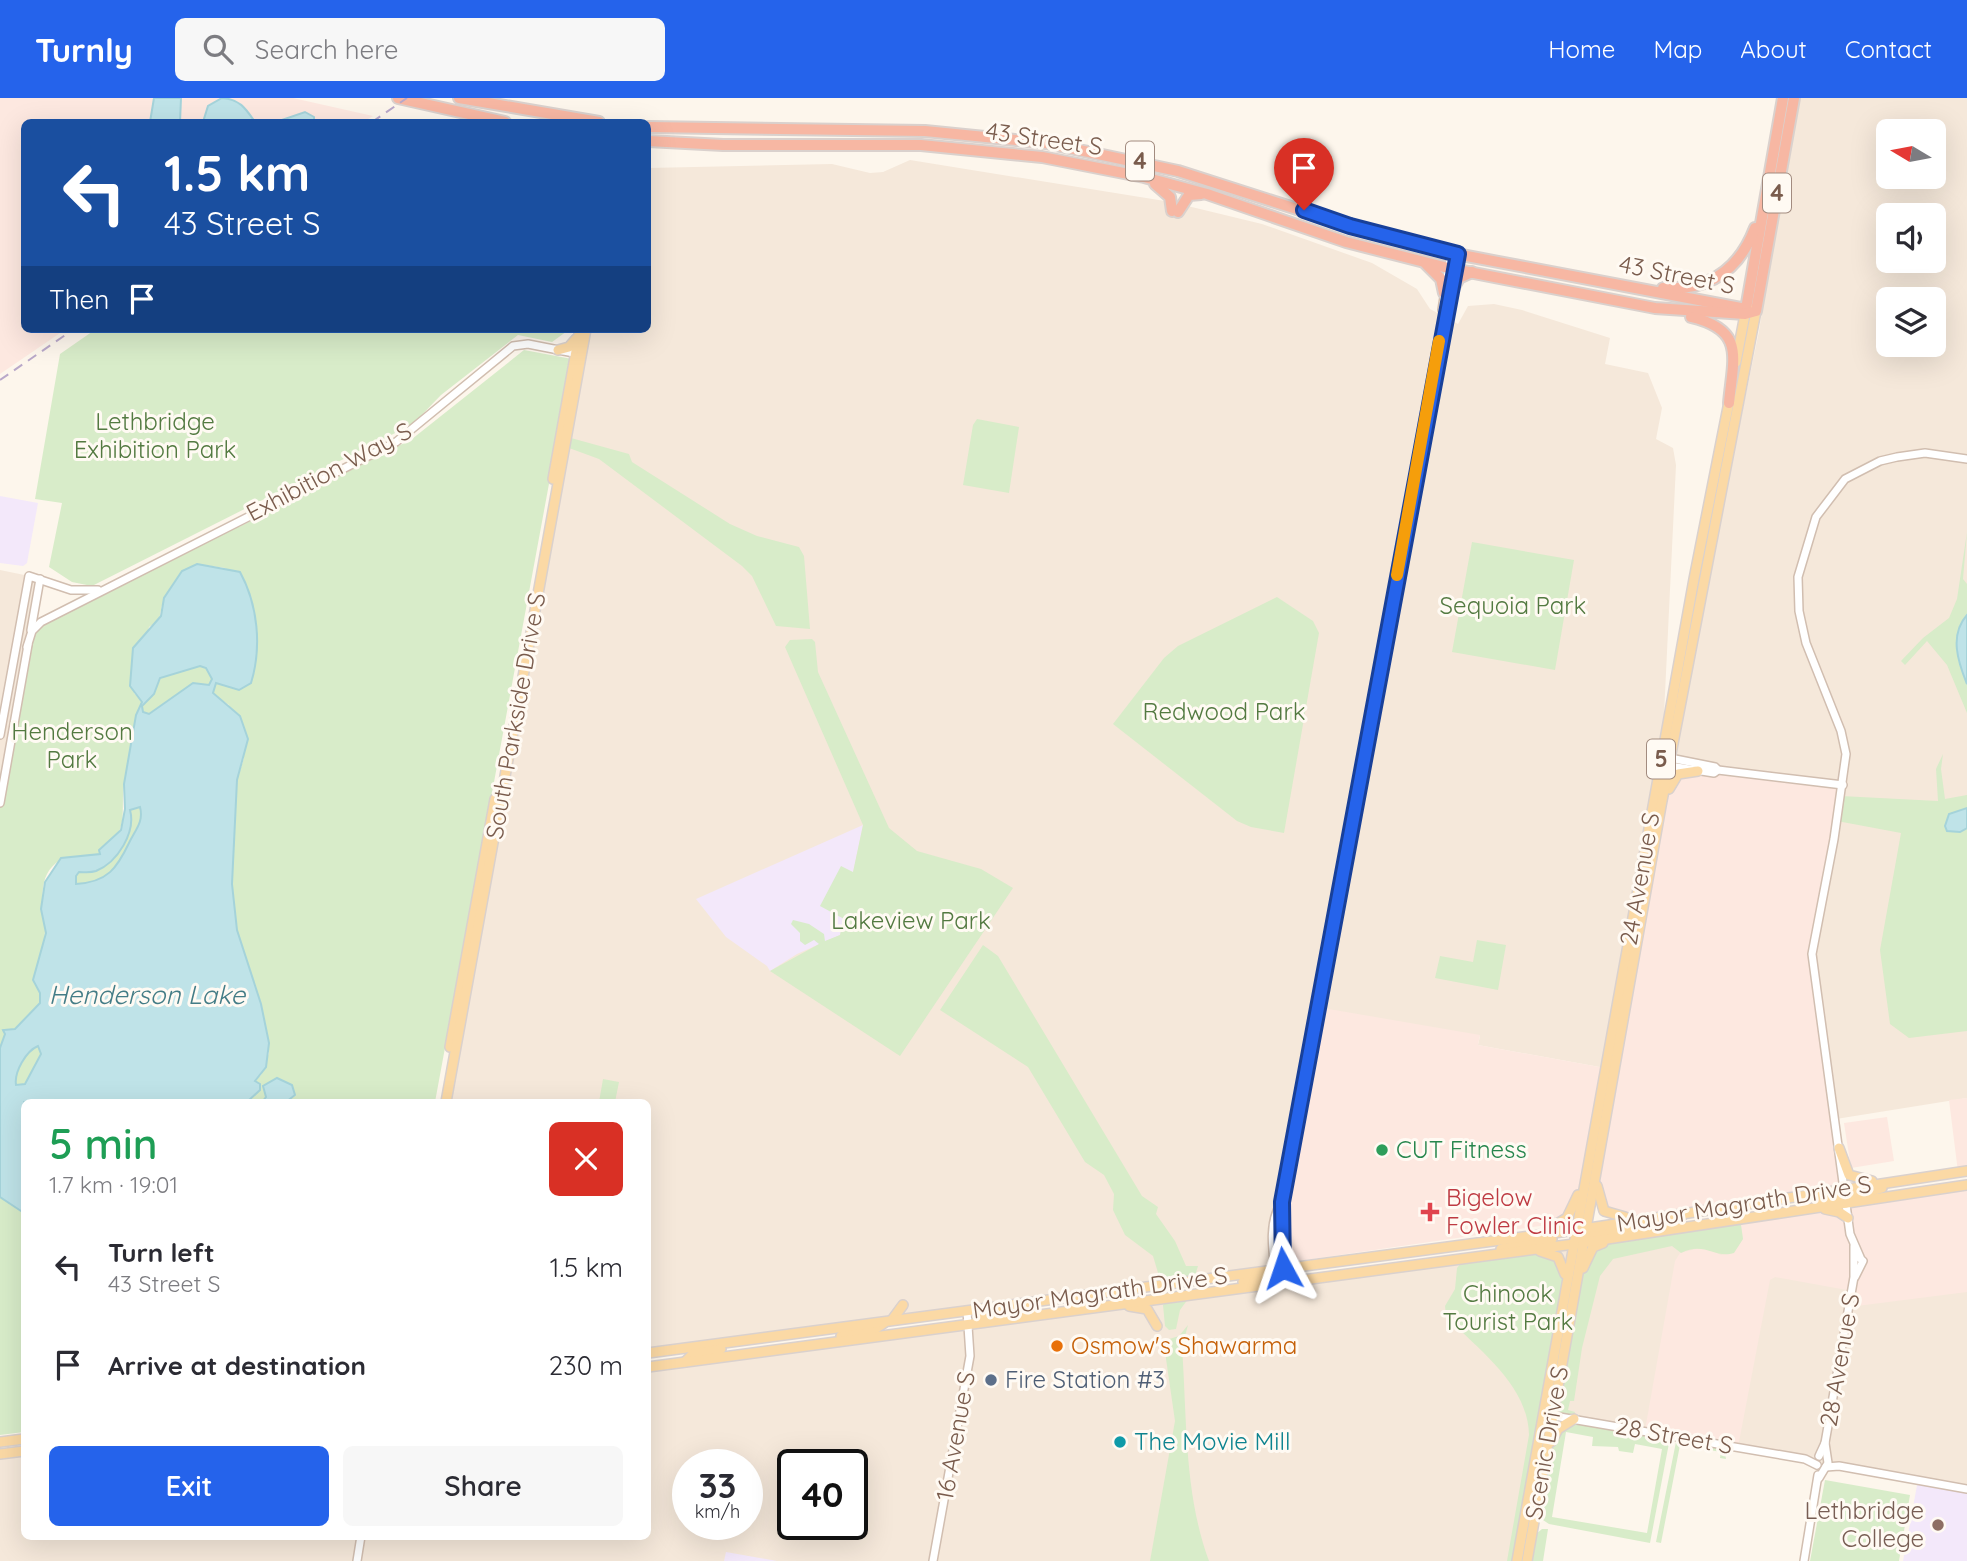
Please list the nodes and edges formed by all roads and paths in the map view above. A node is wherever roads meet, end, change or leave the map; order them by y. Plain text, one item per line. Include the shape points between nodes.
1 (398, 98) edge
2 (459, 98) edge
3 (1783, 98) edge
4 (1794, 98) edge
5 (492, 119) edge
6 (582, 119) edge
7 (651, 127) edge
8 (651, 141) edge
9 (1144, 177) junction
10 (1208, 194) junction
11 (1765, 198) junction
12 (1454, 253) junction
13 (1420, 260) junction
14 (1452, 268) junction
15 (1472, 272) junction
16 (1614, 284) junction
17 (1446, 294) junction
18 (1605, 298) junction
19 (1655, 308) junction
20 (1749, 311) junction
21 (580, 333) edge
22 (582, 333) edge
23 (558, 350) junction
24 (578, 354) junction
25 (1729, 404) junction
26 (1967, 459) edge
27 (40, 579) junction
28 (105, 587) junction
29 (27, 647) junction
30 (0, 735) edge
31 (1665, 761) junction
32 (1717, 770) junction
33 (1698, 771) junction
34 (1843, 785) junction
35 (0, 803) edge
36 (1661, 806) junction
37 (441, 1099) edge
38 (447, 1099) edge
39 (1597, 1115) junction
40 (1839, 1148) junction
41 (1967, 1171) edge
42 (1596, 1175) junction
43 (1917, 1178) junction
44 (1888, 1182) junction
45 (1967, 1185) edge
46 (1844, 1188) junction
47 (1778, 1198) junction
48 (1846, 1203) junction
49 (1803, 1209) junction
50 (1693, 1211) junction
51 (1780, 1212) junction
52 (1647, 1218) junction
53 (1740, 1218) junction
54 (1848, 1218) junction
55 (1648, 1233) junction
56 (1580, 1236) junction
57 (1496, 1240) junction
58 (1494, 1254) junction
59 (1483, 1255) junction
60 (1279, 1275) junction
61 (1564, 1297) junction
62 (1018, 1304) junction
63 (1117, 1304) junction
64 (967, 1311) junction
65 (913, 1318) junction
66 (890, 1321) junction
67 (1569, 1321) junction
68 (969, 1325) junction
69 (1157, 1326) dead end
70 (827, 1328) junction
71 (920, 1331) junction
72 (757, 1338) junction
73 (828, 1343) junction
74 (694, 1347) junction
75 (760, 1352) junction
76 (651, 1353) edge
77 (685, 1362) junction
78 (651, 1364) edge
79 (651, 1365) edge
80 (1548, 1415) junction
81 (1574, 1419) junction
82 (21, 1439) edge
83 (0, 1442) edge
84 (21, 1451) edge
85 (0, 1454) edge
86 (1545, 1456) junction
87 (1822, 1462) junction
88 (1967, 1489) edge
89 (360, 1540) edge
90 (357, 1561) edge
91 (933, 1561) edge
92 (1517, 1561) edge
93 (1527, 1561) edge
94 (1804, 1561) edge

1 - 5 highway
2 - 6 highway
3 - 11 highway, 4
4 - 20 highway, 4 via 1760,288
7 - 12 highway, 43 Street S / 4 via 925,131 1046,143 1178,171 1350,226
8 - 9 highway, 43 Street S / 4 via 921,145 1030,155
9 - 10 highway, 43 Street S / 4
9 - 10 highway via 1167,192 1175,212 1189,195
10 - 13 highway, 43 Street S / 4 via 1346,242
11 - 16 highway via 1745,249 1714,280 1681,289
11 - 20 highway, 4
12 - 14 street
12 - 16 highway, 43 Street S / 4
13 - 14 highway, 43 Street S / 4
13 - 17 highway via 1441,279
14 - 15 highway, 43 Street S / 4
14 - 17 street
15 - 17 highway via 1459,278
15 - 18 highway, 43 Street S / 4
16 - 18 highway
16 - 20 highway, 43 Street S / 4
17 - 60 street via 1282,1202
18 - 19 highway, 43 Street S / 4
19 - 20 highway, 43 Street S / 4
19 - 25 highway via 1709,321 1727,332 1733,346
20 - 25 main road, 24 Avenue S / 5
20 - 31 main road, 24 Avenue S / 5
21 - 23 main road via 572,345
22 - 24 main road, South Parkside Drive S
23 - 24 street, Exhibition Way S
23 - 28 street, Exhibition Way S via 513,346 396,442
24 - 37 main road, South Parkside Drive S
24 - 38 main road, South Parkside Drive S
25 - 31 main road, 24 Avenue S / 5 via 1707,503
26 - 34 street, 28 Avenue S via 1925,453 1880,461 1845,479 1816,517 1798,577 1798,611 1841,731 1846,754
27 - 28 street via 78,591
27 - 29 street
27 - 30 street via 29,576
28 - 29 street, Exhibition Way S via 41,622
29 - 35 street
31 - 32 street
31 - 33 street
31 - 36 main road, 24 Avenue S / 5
31 - 39 main road, 24 Avenue S / 5
32 - 33 street
32 - 34 street
33 - 36 main road via 1678,774
34 - 40 street, 28 Avenue S via 1812,954
36 - 42 main road, 24 Avenue S / 5
39 - 56 main road, 24 Avenue S / 5
39 - 57 main road via 1576,1200 1567,1218 1543,1231
40 - 44 main road via 1851,1177
40 - 46 street, 28 Avenue S
41 - 43 main road, Mayor Magrath Drive S
42 - 52 main road via 1604,1211 1617,1217
42 - 56 main road, 24 Avenue S / 5
43 - 44 main road, Mayor Magrath Drive S
43 - 48 main road via 1852,1196
44 - 46 main road, Mayor Magrath Drive S
45 - 48 main road, Mayor Magrath Drive S
46 - 47 main road, Mayor Magrath Drive S
46 - 48 street, 28 Avenue S
46 - 51 main road via 1839,1197
47 - 50 main road, Mayor Magrath Drive S
47 - 53 main road
48 - 49 main road, Mayor Magrath Drive S
48 - 54 street, 28 Avenue S
49 - 51 main road, Mayor Magrath Drive S
49 - 54 main road via 1833,1210
50 - 52 main road, Mayor Magrath Drive S
50 - 56 main road via 1671,1221
51 - 53 main road, Mayor Magrath Drive S
52 - 56 main road, Mayor Magrath Drive S
53 - 55 main road, Mayor Magrath Drive S
54 - 87 street, 28 Avenue S via 1857,1261
55 - 56 main road, Mayor Magrath Drive S
55 - 67 main road via 1592,1247
56 - 57 main road, Mayor Magrath Drive S
56 - 58 main road, Mayor Magrath Drive S
56 - 59 main road via 1512,1244
56 - 61 main road, Scenic Drive S
56 - 67 main road, Scenic Drive S
57 - 60 main road, Mayor Magrath Drive S
58 - 59 main road, Mayor Magrath Drive S
58 - 61 main road via 1552,1253 1564,1267
59 - 60 main road, Mayor Magrath Drive S
60 - 62 main road, Mayor Magrath Drive S
60 - 63 main road, Mayor Magrath Drive S via 1195,1294
61 - 80 main road, Scenic Drive S
62 - 64 main road, Mayor Magrath Drive S
62 - 68 main road
63 - 68 main road, Mayor Magrath Drive S
63 - 69 main road via 1147,1309
64 - 65 main road, Mayor Magrath Drive S
64 - 68 street, 16 Avenue S
64 - 71 main road via 963,1319
65 - 66 main road, Mayor Magrath Drive S
65 - 66 main road via 903,1305
66 - 70 main road, Mayor Magrath Drive S
66 - 73 main road via 875,1329 834,1337
67 - 80 main road, Scenic Drive S
68 - 71 main road, Mayor Magrath Drive S
68 - 91 street, 16 Avenue S via 970,1356
70 - 72 main road, Mayor Magrath Drive S
70 - 75 main road via 817,1338
71 - 73 main road, Mayor Magrath Drive S
72 - 74 main road, Mayor Magrath Drive S
72 - 77 main road via 745,1345 693,1354
73 - 75 main road, Mayor Magrath Drive S
74 - 76 main road, Mayor Magrath Drive S
74 - 78 main road via 686,1355
75 - 77 main road, Mayor Magrath Drive S
77 - 79 main road, Mayor Magrath Drive S
80 - 81 street, 28 Street S
80 - 86 main road, Scenic Drive S
80 - 92 main road, Scenic Drive S
81 - 86 main road via 1556,1430
81 - 87 street, 28 Street S
82 - 83 main road
84 - 85 main road
86 - 93 main road, Scenic Drive S
87 - 88 street, 28 Street S
87 - 94 street
89 - 90 street

